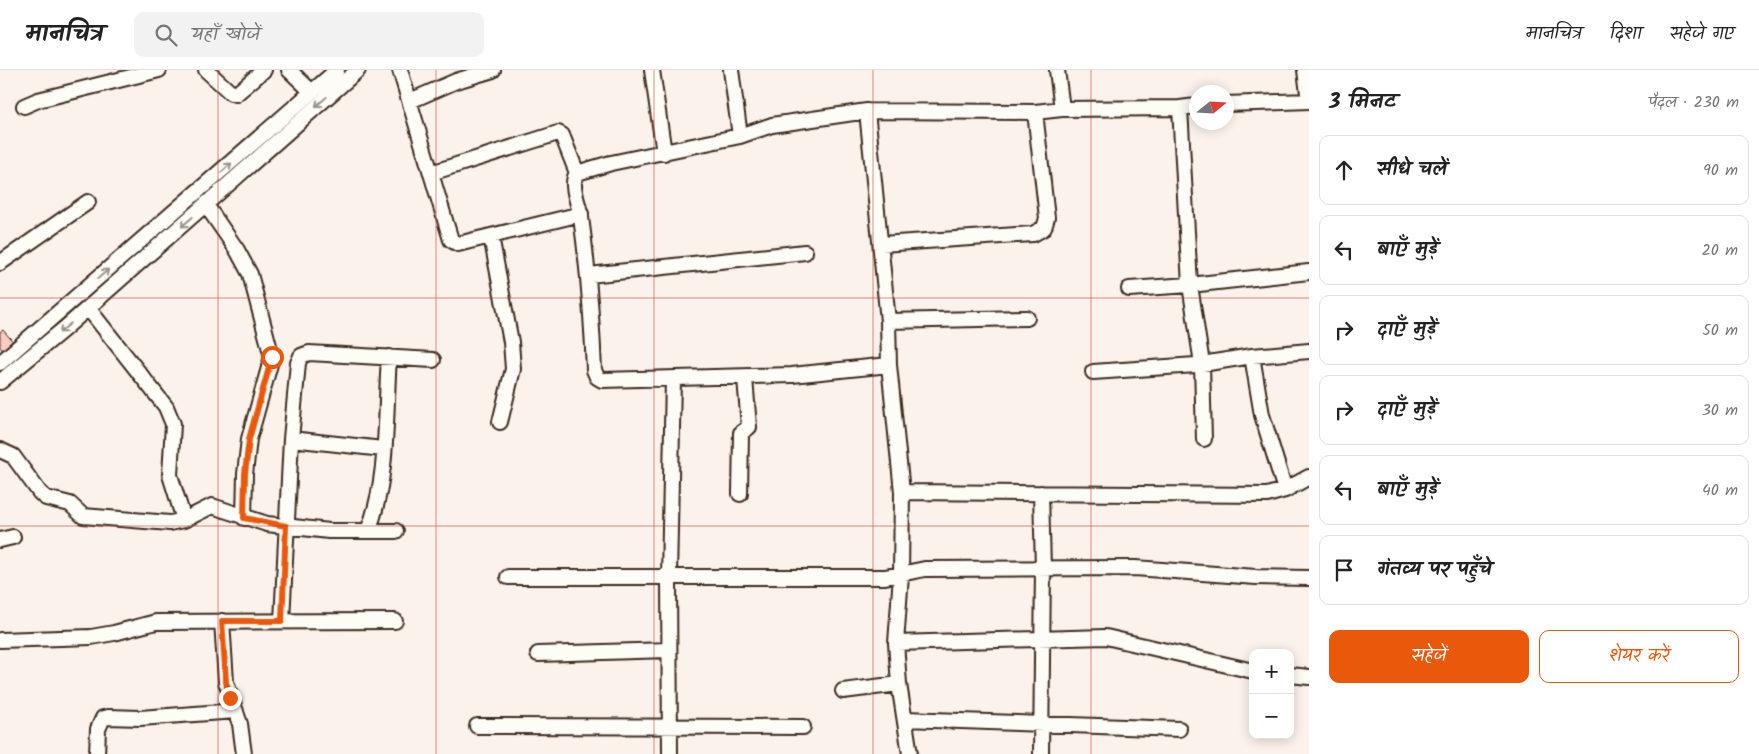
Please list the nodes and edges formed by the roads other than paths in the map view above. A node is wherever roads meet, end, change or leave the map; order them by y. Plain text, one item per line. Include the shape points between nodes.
1 (158, 70) edge
2 (206, 70) edge
3 (264, 70) edge
4 (289, 70) edge
5 (337, 70) edge
6 (358, 70) edge
7 (400, 70) edge
8 (471, 70) edge
9 (492, 70) edge
10 (652, 70) edge
11 (731, 70) edge
12 (1057, 70) edge
13 (1305, 70) edge
14 (456, 81) junction
15 (312, 92) junction
16 (410, 101) junction
17 (1309, 101) edge
18 (1234, 104) edge
19 (24, 106) dead end
20 (1189, 107) edge
21 (1180, 108) junction
22 (1062, 109) junction
23 (867, 111) junction
24 (1035, 112) junction
25 (740, 136) junction
26 (664, 153) junction
27 (431, 173) junction
28 (576, 173) junction
29 (88, 202) dead end
30 (206, 205) junction
31 (581, 214) junction
32 (491, 236) junction
33 (881, 244) junction
34 (806, 252) dead end
35 (0, 263) edge
36 (1309, 272) edge
37 (589, 275) junction
38 (1190, 286) junction
39 (1129, 289) dead end
40 (88, 308) junction
41 (1027, 318) dead end
42 (888, 321) junction
43 (1309, 352) edge
44 (1252, 356) junction
45 (389, 358) junction
46 (433, 360) dead end
47 (0, 363) edge
48 (1202, 364) junction
49 (889, 365) junction
50 (1093, 372) dead end
51 (745, 378) junction
52 (673, 379) junction
53 (0, 382) edge
54 (500, 422) dead end
55 (291, 439) junction
56 (1204, 439) dead end
57 (383, 449) junction
58 (0, 450) edge
59 (1309, 477) edge
60 (1285, 490) junction
61 (902, 492) junction
62 (1041, 493) junction
63 (740, 494) dead end
64 (244, 518) junction
65 (184, 520) junction
66 (286, 526) junction
67 (368, 531) junction
68 (396, 531) dead end
69 (1043, 568) junction
70 (900, 575) junction
71 (508, 577) dead end
72 (669, 578) junction
73 (1309, 578) edge
74 (222, 621) junction
75 (282, 621) junction
76 (395, 621) dead end
77 (1041, 637) junction
78 (0, 640) edge
79 (896, 643) junction
80 (669, 650) junction
81 (538, 654) dead end
82 (1249, 670) edge
83 (1294, 676) edge
84 (1309, 677) edge
85 (899, 684) junction
86 (843, 691) dead end
87 (236, 711) junction
88 (905, 719) junction
89 (477, 726) dead end
90 (1041, 726) junction
91 (803, 727) dead end
92 (670, 728) junction
93 (1179, 729) dead end
94 (98, 754) edge
95 (244, 754) edge
96 (670, 754) edge
97 (910, 754) edge
98 (1041, 754) edge

1 - 19 street
2 - 3 street via 236,94
4 - 15 street
5 - 15 street
6 -> 30 street
7 - 16 street
8 - 14 street
9 - 14 street
10 - 26 street
11 - 25 street
12 - 22 street
13 - 17 street
14 - 16 street
47 -> 15 street
16 - 27 street
17 - 18 street
20 - 21 street
21 - 22 street
21 - 38 street
22 - 24 street
23 - 24 street
23 - 25 street via 772,125
23 - 33 street
24 - 33 street via 1047,218 1044,228 1032,234
25 - 26 street
26 - 28 street
27 - 28 street via 558,133 562,134
27 - 32 street via 452,240 458,244
28 - 31 street via 573,180
29 - 35 street
30 -> 40 street
30 - 64 street via 250,274 260,320 271,346 270,370 247,451
31 - 32 street
31 - 37 street
32 - 54 street via 513,369
33 - 42 street
34 - 37 street
36 - 38 street
37 - 52 street via 597,377 602,380
38 - 39 street
38 - 48 street
40 -> 53 street
40 - 65 street via 171,418 170,475
41 - 42 street
42 - 49 street
43 - 44 street
44 - 48 street
44 - 60 street via 1262,414
45 - 46 street
45 - 55 street via 309,353 301,356
45 - 57 street
48 - 50 street
48 - 56 street
49 - 51 street
49 - 61 street
51 - 52 street
51 - 63 street via 749,428 741,433
52 - 72 street
55 - 57 street
55 - 66 street
57 - 67 street via 378,501
58 - 65 street via 13,456 46,498 70,504 83,516 170,523
59 - 60 street
60 - 62 street via 1267,495
61 - 62 street
61 - 70 street
62 - 69 street
64 - 65 street via 212,506
64 - 66 street
66 - 67 street
66 - 75 street
67 - 68 street
69 - 70 street via 926,569
69 - 73 street via 1135,568
69 - 77 street
70 - 72 street
70 - 79 street
71 - 72 street
72 - 80 street
74 - 75 street
74 - 78 street via 156,622 91,637
74 - 87 street via 226,682
75 - 76 street
77 - 79 street
77 - 82 street via 1106,637
77 - 90 street
79 - 85 street
80 - 81 street
80 - 92 street
83 - 84 street
85 - 86 street
85 - 88 street
87 - 94 street via 103,718 98,729
87 - 95 street
88 - 90 street
88 - 97 street
89 - 92 street
90 - 93 street
90 - 98 street
91 - 92 street
92 - 96 street

